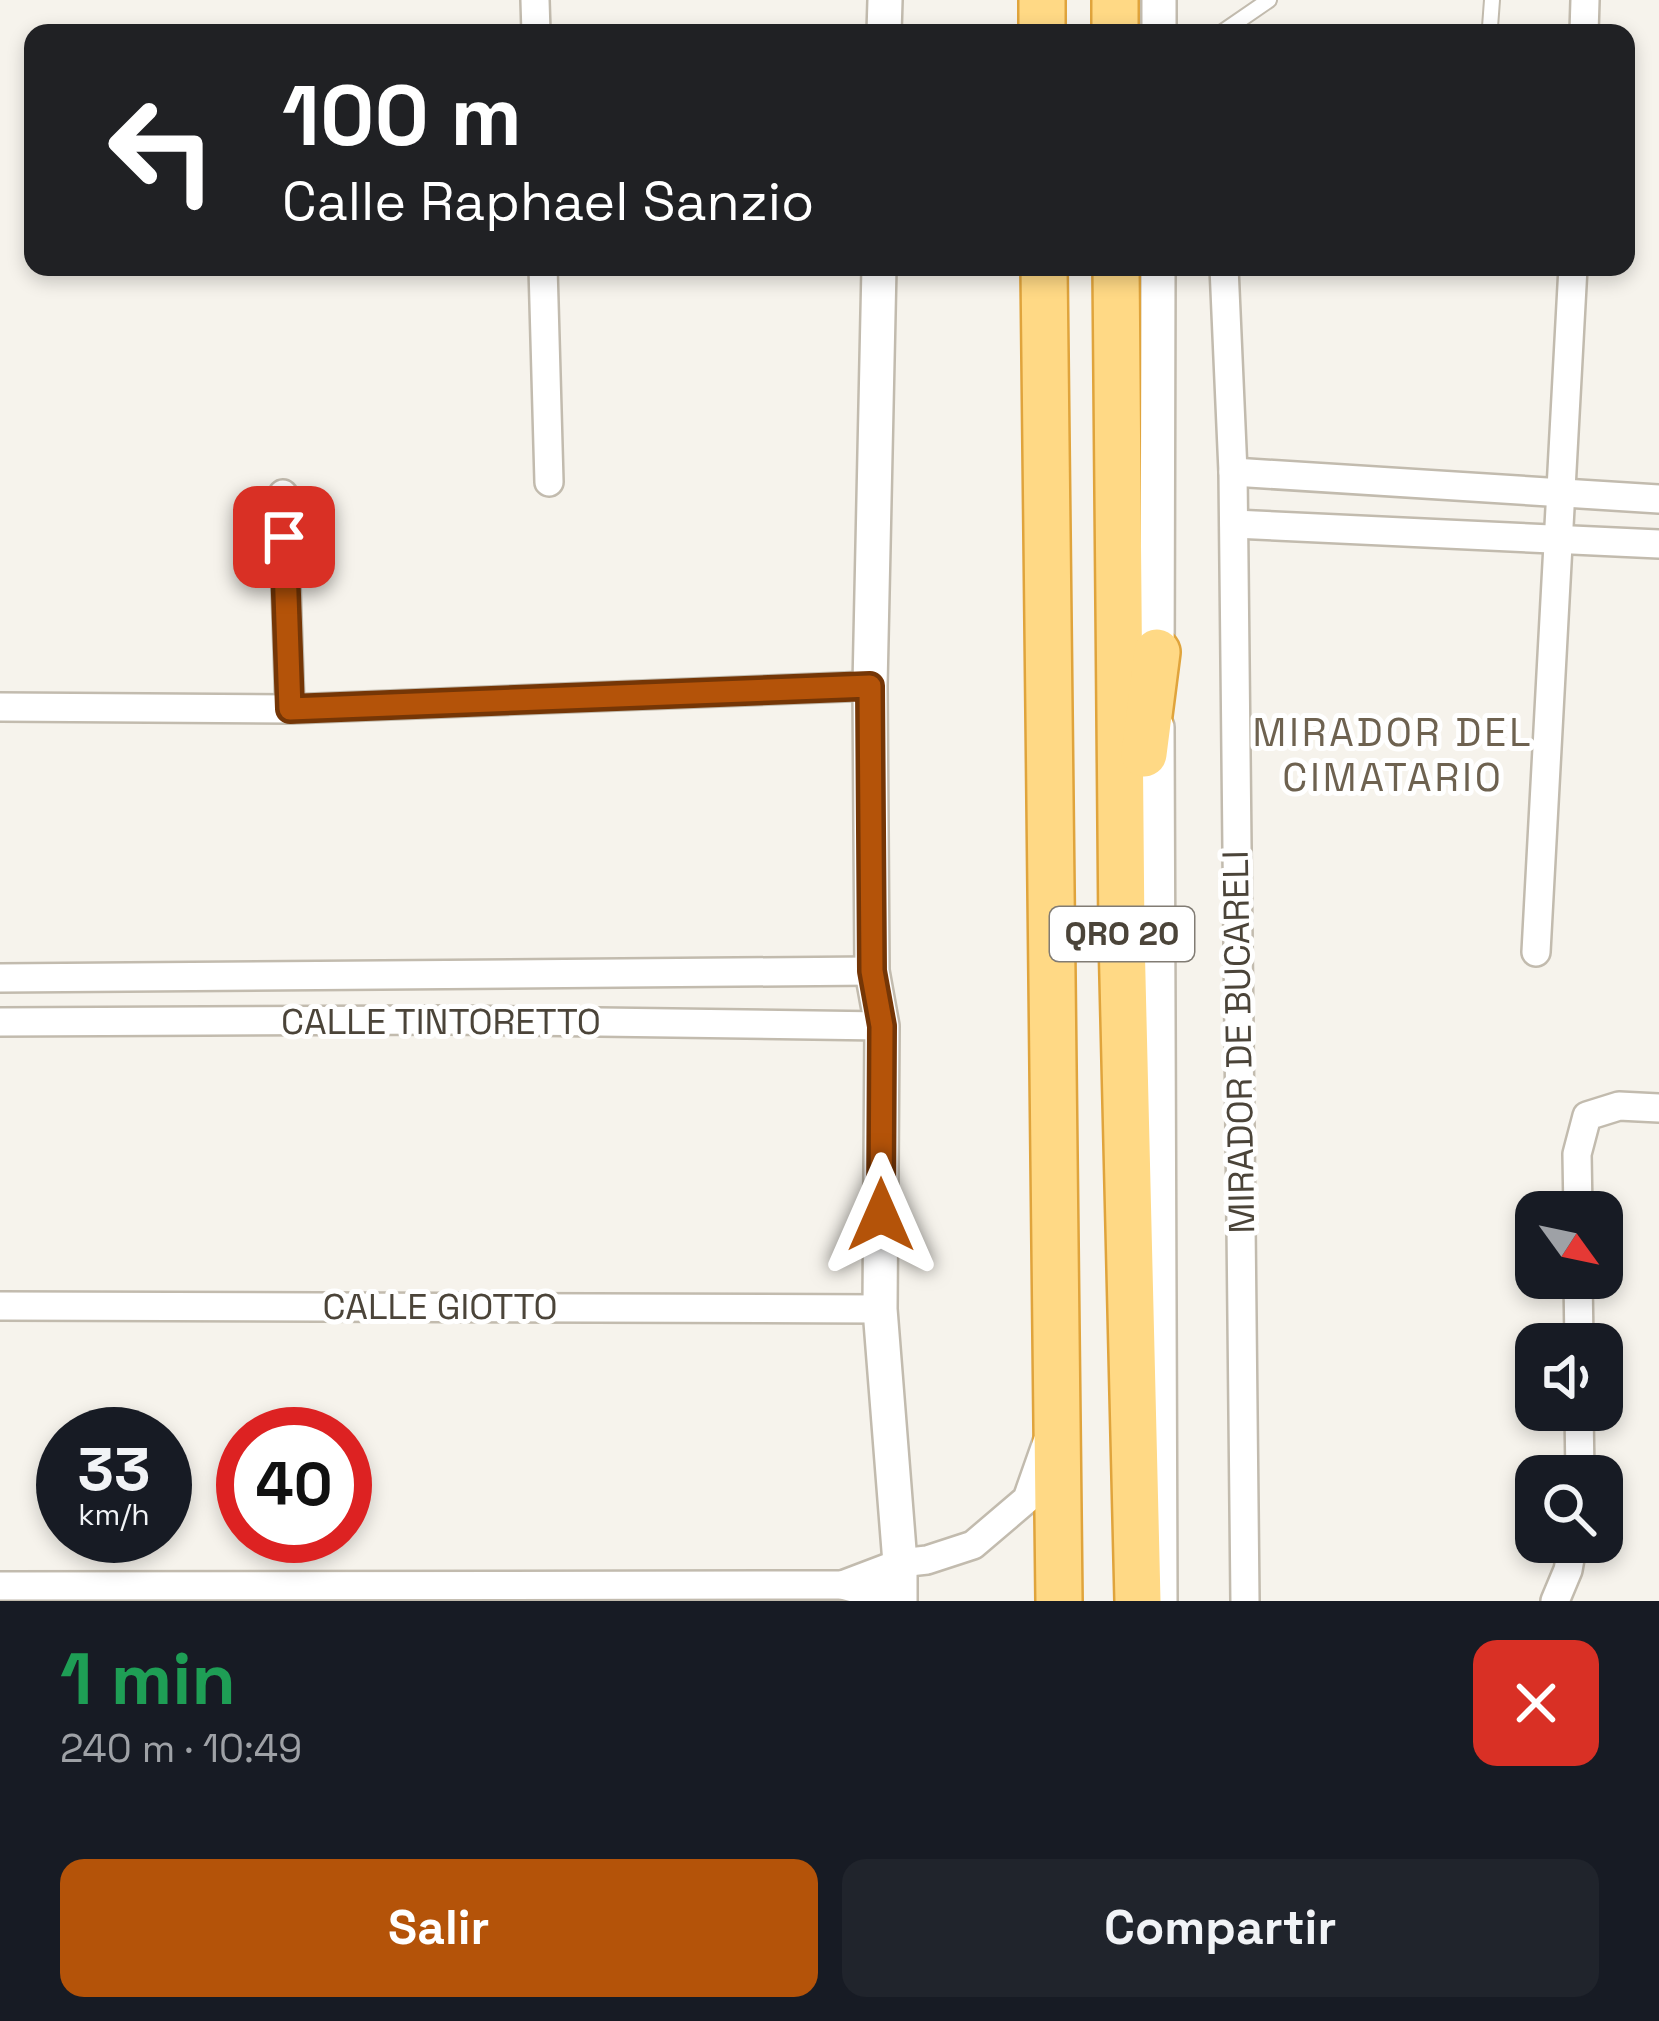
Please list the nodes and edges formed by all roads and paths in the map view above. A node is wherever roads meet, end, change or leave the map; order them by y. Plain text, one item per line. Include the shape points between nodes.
1 (1269, 0) edge
2 (1234, 24) edge
3 (543, 276) edge
4 (879, 276) edge
5 (1044, 276) edge
6 (1116, 276) edge
7 (1158, 276) edge
8 (1225, 276) edge
9 (1573, 276) edge
10 (1233, 472) junction
11 (549, 482) dead end
12 (283, 494) dead end
13 (1562, 494) junction
14 (1659, 499) edge
15 (1234, 524) junction
16 (1560, 539) junction
17 (1659, 544) edge
18 (1157, 652) junction
19 (870, 686) junction
20 (0, 707) edge
21 (290, 709) junction
22 (1122, 936) junction
23 (1537, 952) dead end
24 (872, 971) junction
25 (444, 975) junction
26 (0, 978) edge
27 (449, 1020) junction
28 (0, 1022) edge
29 (882, 1026) junction
30 (1659, 1108) edge
31 (1578, 1191) edge
32 (0, 1306) edge
33 (880, 1309) junction
34 (1056, 1415) junction
35 (1569, 1563) edge
36 (900, 1564) junction
37 (842, 1585) junction
38 (0, 1586) edge
39 (901, 1601) edge
40 (1059, 1601) edge
41 (1138, 1601) edge
42 (1160, 1601) edge
43 (1245, 1601) edge
44 (1555, 1601) edge

1 - 2 lane
3 - 11 street
4 - 19 street
5 - 34 highway, QRO 20
6 - 22 highway, QRO 20
7 - 18 street
8 - 10 street, MIRADOR DE BUCARELI
9 - 13 street
10 - 13 street
10 - 15 street, MIRADOR DE BUCARELI
12 - 21 street
13 - 14 street
13 - 16 street
15 - 16 street
15 - 43 street, MIRADOR DE BUCARELI
16 - 17 street
16 - 23 street
18 - 22 highway
18 - 42 street
19 - 21 street
19 - 24 street
20 - 21 street
22 - 41 highway, QRO 20
24 - 25 street, CALLE TINTORETTO
24 - 29 street
25 - 26 street, CALLE TINTORETTO
25 - 27 street
27 - 28 street, CALLE TINTORETTO
27 - 29 street, CALLE TINTORETTO
29 - 33 street
30 - 31 street via 1619,1106 1587,1116
32 - 33 street, CALLE GIOTTO
33 - 36 street
34 - 36 street via 1027,1498 1002,1523 973,1546
34 - 40 highway, QRO 20
35 - 44 street
36 - 37 street
36 - 39 street
37 - 38 street
37 - 39 street

